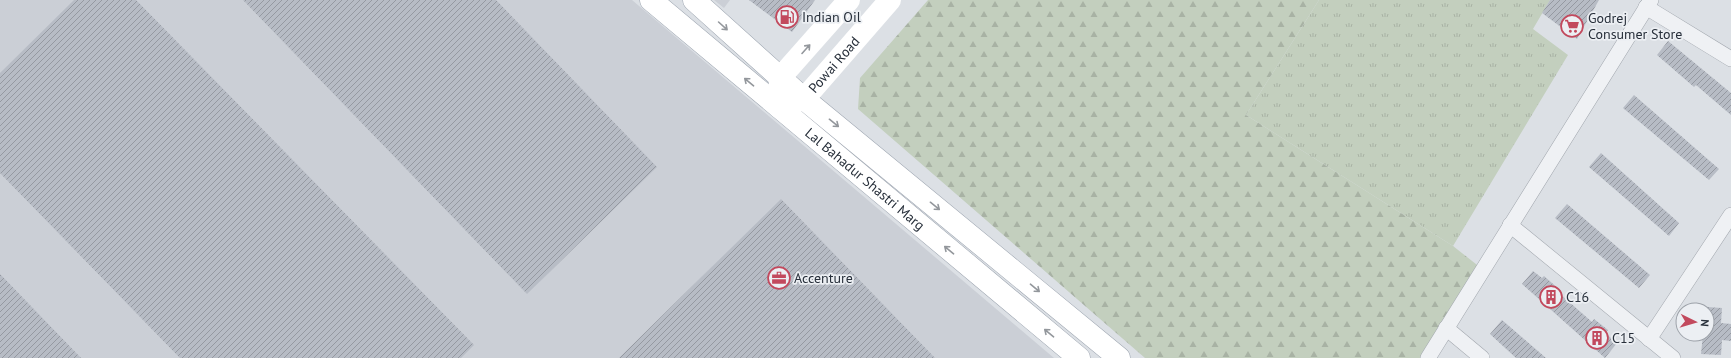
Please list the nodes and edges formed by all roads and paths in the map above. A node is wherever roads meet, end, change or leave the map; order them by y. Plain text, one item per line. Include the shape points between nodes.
1 (651, 0) edge
2 (694, 0) edge
3 (849, 0) edge
4 (890, 0) edge
5 (1649, 4) edge
6 (1731, 59) edge
7 (780, 78) junction
8 (804, 99) junction
9 (779, 107) junction
10 (1731, 215) edge
11 (1510, 225) junction
12 (1446, 328) junction
13 (1649, 338) junction
14 (1657, 353) edge
15 (1079, 358) edge
16 (1119, 358) edge
17 (1428, 358) edge
18 (1482, 358) edge
19 (1672, 358) edge

9 -> 1 main road, Lal Bahadur Shastri Marg
2 -> 7 main road
7 -> 3 main road
4 - 8 main road, Powai Road
5 - 6 street
5 - 11 street
7 - 8 main road, Lal Bahadur Shastri Marg
7 - 9 main road
8 - 9 main road, Powai Road
8 -> 16 main road, Lal Bahadur Shastri Marg
15 -> 9 main road, Lal Bahadur Shastri Marg
10 - 13 street
11 - 12 street
11 - 13 street
12 - 17 street
12 - 18 street
13 - 14 street
14 - 19 street

